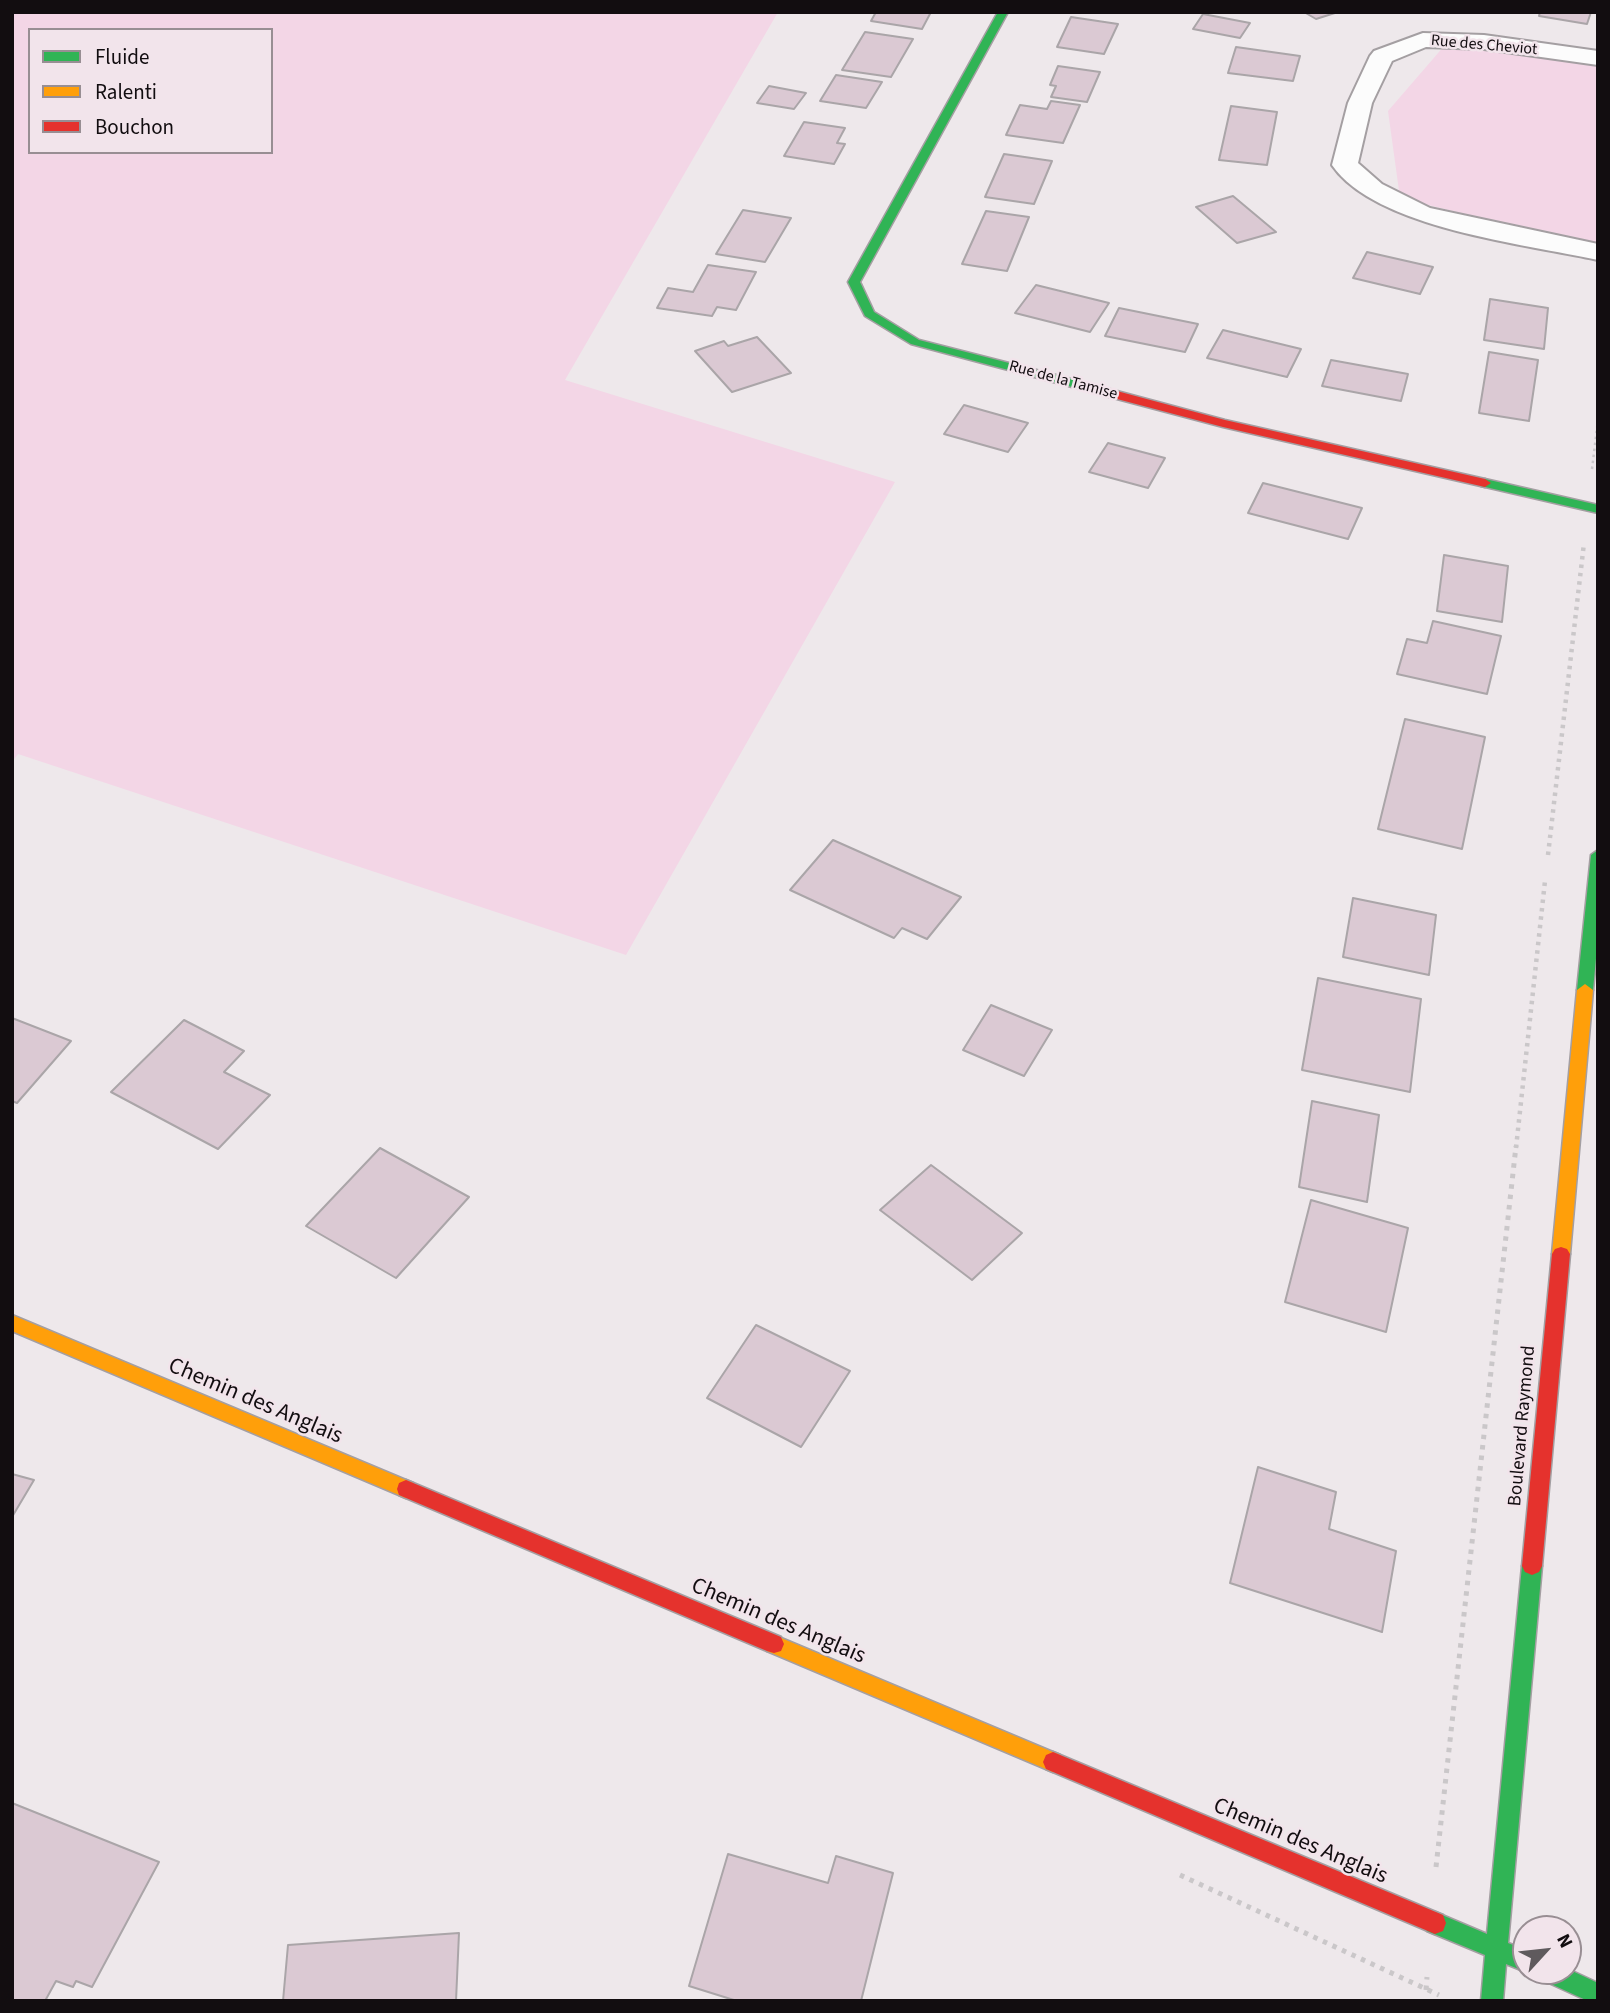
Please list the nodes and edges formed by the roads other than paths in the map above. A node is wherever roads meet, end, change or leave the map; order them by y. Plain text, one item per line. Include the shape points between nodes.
1 (1003, 12) edge
2 (1598, 58) edge
3 (1598, 252) edge
4 (1598, 509) edge
5 (1598, 855) edge
6 (12, 1323) edge
7 (1495, 1947) junction
8 (1512, 1955) edge
9 (1578, 1985) edge
10 (1598, 1994) edge
11 (1492, 2001) edge

1 - 4 street, Rue de la Tamise via 854,282 869,314 915,342 1223,423
2 - 3 street, Rue des Cheviot via 1423,40 1382,56 1360,103 1345,165 1373,190 1422,214
5 - 7 street, Boulevard Raymond
6 - 7 street, Chemin des Anglais
7 - 8 street, Chemin des Anglais
7 - 11 street, Boulevard Raymond
9 - 10 street

